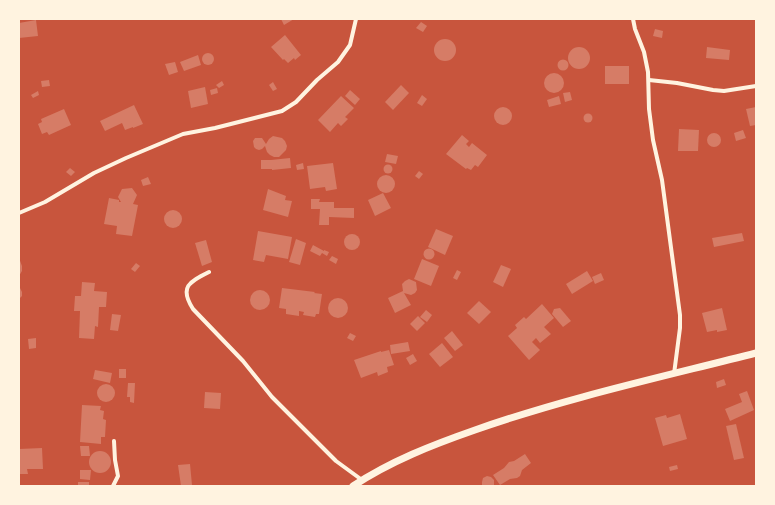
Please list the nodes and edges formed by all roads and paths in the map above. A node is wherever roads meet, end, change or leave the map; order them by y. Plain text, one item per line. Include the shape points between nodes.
1 (356, 19) edge
2 (633, 19) edge
3 (649, 80) junction
4 (756, 86) edge
5 (19, 212) edge
6 (209, 272) dead end
7 (756, 353) edge
8 (674, 374) junction
9 (114, 440) dead end
10 (362, 480) junction
11 (113, 486) edge
12 (354, 486) edge

1 - 5 street via 350,45 338,62 296,102 282,111 183,134 107,167 45,202
2 - 3 street via 644,52
3 - 4 street via 724,91
3 - 8 street via 653,140 664,195 680,315
6 - 10 street via 186,289 187,300 192,309 243,361 272,397 336,461
7 - 8 street
8 - 10 street via 519,415 429,447
9 - 11 street via 118,476
10 - 12 street

